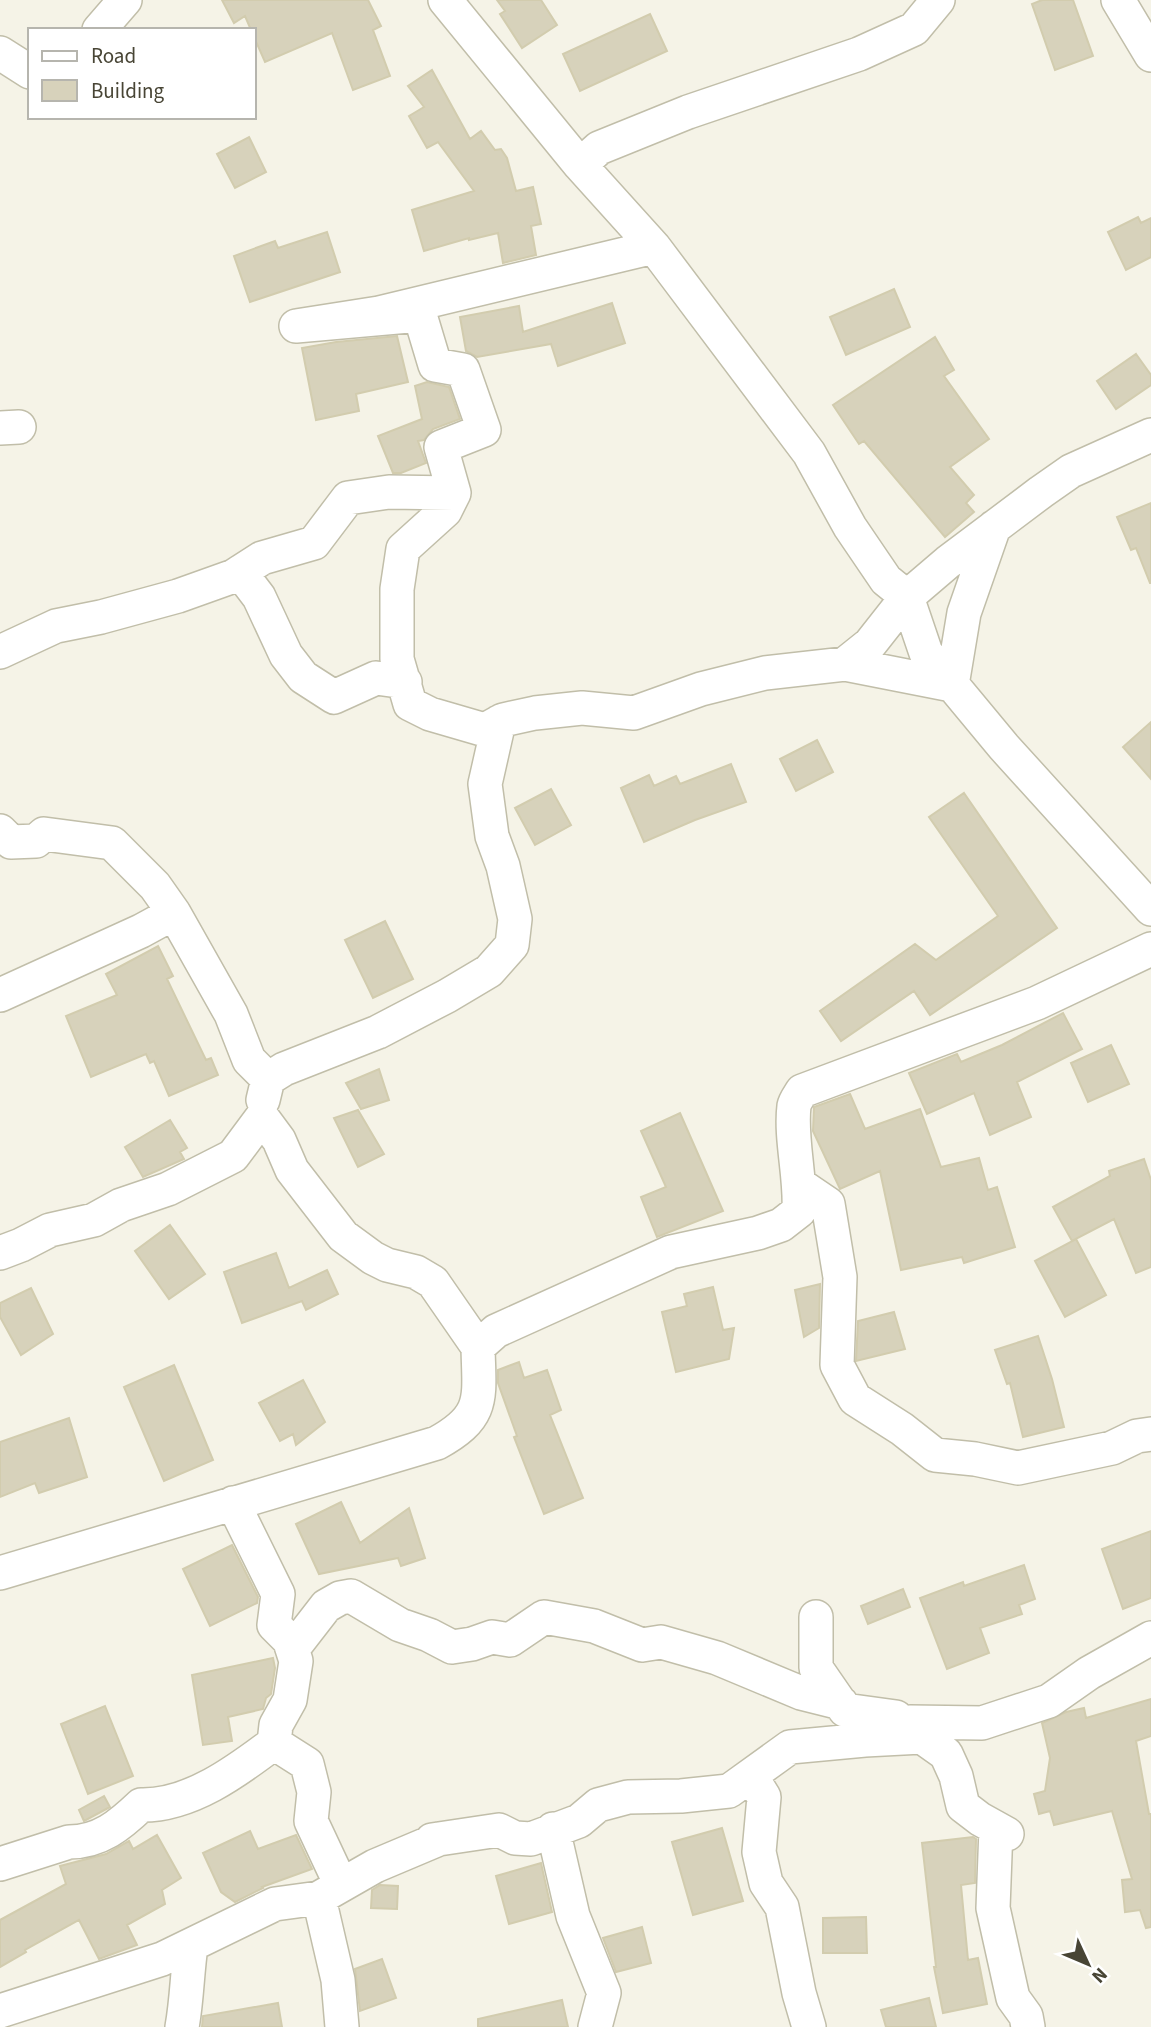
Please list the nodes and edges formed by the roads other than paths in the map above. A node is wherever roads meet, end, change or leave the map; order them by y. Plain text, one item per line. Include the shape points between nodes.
1 (125, 0) edge
2 (445, 0) edge
3 (938, 0) edge
4 (1118, 0) edge
5 (101, 28) edge
6 (0, 53) edge
7 (1151, 55) edge
8 (28, 71) edge
9 (580, 165) junction
10 (654, 247) junction
11 (1151, 435) edge
12 (454, 493) junction
13 (995, 527) junction
14 (240, 572) junction
15 (907, 597) junction
16 (0, 652) edge
17 (845, 664) junction
18 (405, 682) junction
19 (953, 685) junction
20 (499, 722) junction
21 (0, 831) edge
22 (1151, 909) edge
23 (174, 913) junction
24 (1151, 949) edge
25 (0, 995) edge
26 (268, 1079) junction
27 (258, 1122) junction
28 (800, 1185) junction
29 (0, 1253) edge
30 (478, 1347) junction
31 (1151, 1434) edge
32 (233, 1503) junction
33 (0, 1573) edge
34 (816, 1617) dead end
35 (289, 1639) junction
36 (1151, 1639) edge
37 (841, 1703) junction
38 (884, 1734) junction
39 (274, 1743) junction
40 (751, 1776) junction
41 (553, 1829) junction
42 (0, 1864) edge
43 (330, 1891) junction
44 (191, 1946) junction
45 (0, 2011) edge
46 (182, 2027) edge
47 (342, 2027) edge
48 (595, 2027) edge
49 (809, 2027) edge
50 (1028, 2027) edge

1 - 5 street
2 - 9 street
3 - 9 street via 914,29 859,54 688,112 599,148
4 - 7 street
6 - 8 street
9 - 10 street
10 - 12 street via 379,313 296,326 420,315 435,365 463,370 484,430 441,447
10 - 15 street via 809,453 886,580
11 - 13 street via 1064,476
12 - 14 street via 389,492 348,498 314,543 262,558
12 - 18 street via 445,511 403,549 396,621 397,659
13 - 15 street
13 - 19 street via 964,613
14 - 16 street via 178,596 56,626
14 - 18 street via 303,677 334,697 376,678
15 - 17 street via 870,644
15 - 19 street via 926,653
17 - 19 street
17 - 20 street via 765,673 634,713 582,708
18 - 20 street via 410,704 430,714 485,730
19 - 22 street
20 - 26 street via 485,784 492,836 516,919 512,945 489,971 447,996 378,1032
21 - 23 street via 11,842 36,841 44,834 112,843 155,886
23 - 25 street
23 - 26 street via 231,1014 249,1060
24 - 28 street via 1037,1003 802,1091 794,1104
26 - 27 street
27 - 29 street via 233,1156 94,1220 50,1230
27 - 30 street via 262,1117 292,1170 343,1236 373,1258 433,1282
28 - 30 street via 799,1211 781,1225 671,1252 496,1331
28 - 31 street via 828,1204 840,1277 837,1365 855,1399 935,1455 1018,1468 1112,1448
30 - 32 street via 478,1405 460,1430 437,1443
32 - 33 street
32 - 35 street via 278,1594 274,1625
34 - 37 street via 816,1668
35 - 37 street via 295,1646 326,1606 351,1596 400,1625 452,1647 492,1637 510,1640 544,1617 594,1626 642,1645 661,1642 717,1658 801,1693
35 - 39 street via 296,1661 290,1700 276,1725
36 - 38 street via 1049,1701 982,1723 910,1722
37 - 38 street via 845,1710 896,1717
38 - 40 street via 790,1747
38 - 50 street via 922,1737 938,1747 956,1776 963,1806 1001,1831 993,1908 1013,1998
39 - 42 street via 240,1769 179,1801 141,1805 107,1834
39 - 43 street via 307,1764 314,1792 311,1821
40 - 41 street via 729,1791 628,1797 598,1805 579,1821
40 - 49 street via 764,1797 759,1852 766,1883 782,1908
41 - 43 street via 531,1839 499,1830 436,1839
41 - 48 street via 573,1916 604,1993
43 - 44 street via 275,1904
43 - 47 street
44 - 45 street
44 - 46 street

